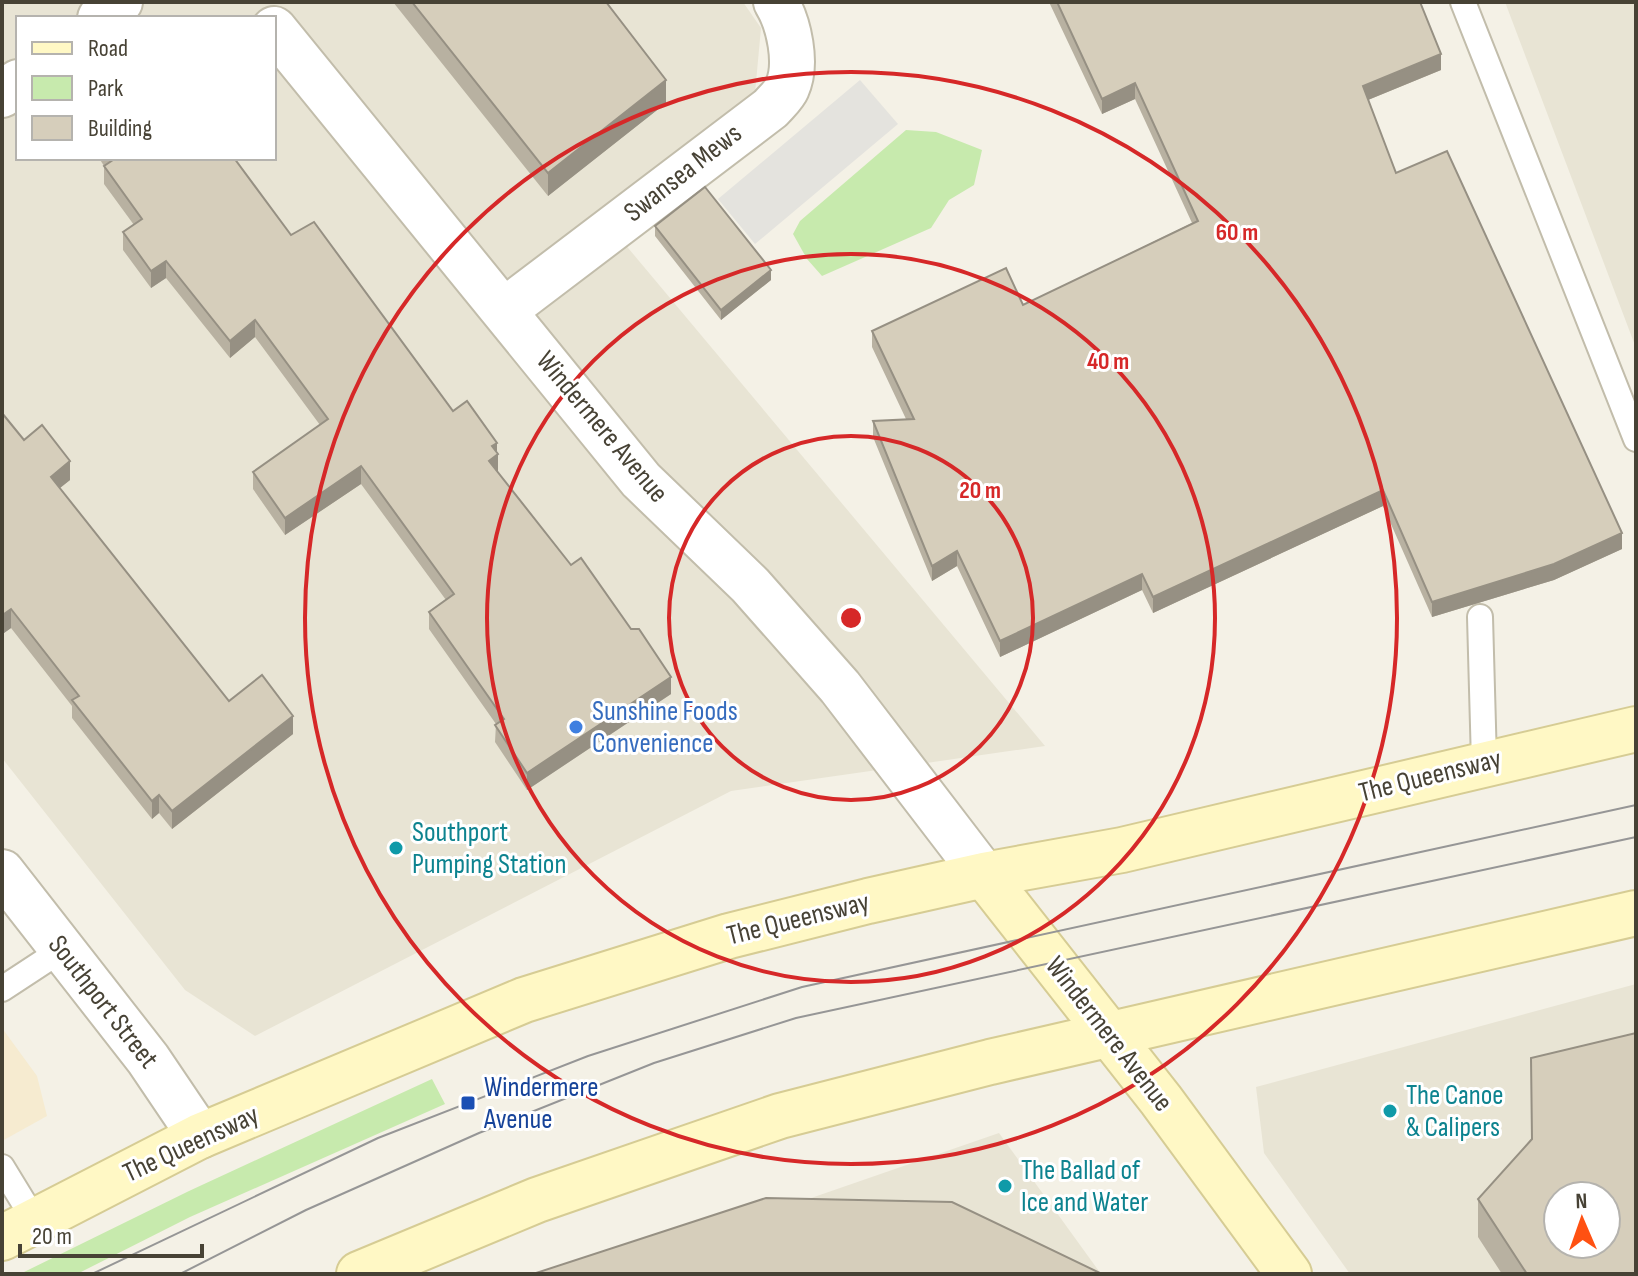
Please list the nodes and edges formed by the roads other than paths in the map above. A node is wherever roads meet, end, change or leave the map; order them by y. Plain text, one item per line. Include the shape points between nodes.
1 (120, 2) edge
2 (776, 2) edge
3 (1463, 2) edge
4 (102, 16) edge
5 (276, 31) edge
6 (505, 310) junction
7 (1636, 439) edge
8 (1480, 617) dead end
9 (1636, 729) edge
10 (1484, 762) junction
11 (2, 872) edge
12 (984, 875) junction
13 (1636, 913) edge
14 (63, 949) junction
15 (2, 989) edge
16 (1112, 1037) junction
17 (200, 1136) junction
18 (2, 1167) edge
19 (18, 1230) edge
20 (381, 1269) edge
21 (1289, 1274) edge

1 - 4 street
2 - 6 street, Swansea Mews via 791,62 786,90 771,108
3 - 7 lane
5 - 6 street, Windermere Avenue
6 - 12 street, Windermere Avenue via 641,480 750,585 840,687
8 - 10 lane
9 - 10 main road, The Queensway
10 - 12 main road, The Queensway via 1137,846
11 - 14 street, Southport Street
12 - 16 main road, Windermere Avenue
12 - 17 main road, The Queensway via 729,936 524,1000
13 - 16 main road
14 - 15 lane
14 - 17 street, Southport Street
16 - 20 main road via 780,1116 537,1200
16 - 21 main road, Windermere Avenue
17 - 19 main road, The Queensway
18 - 19 lane

